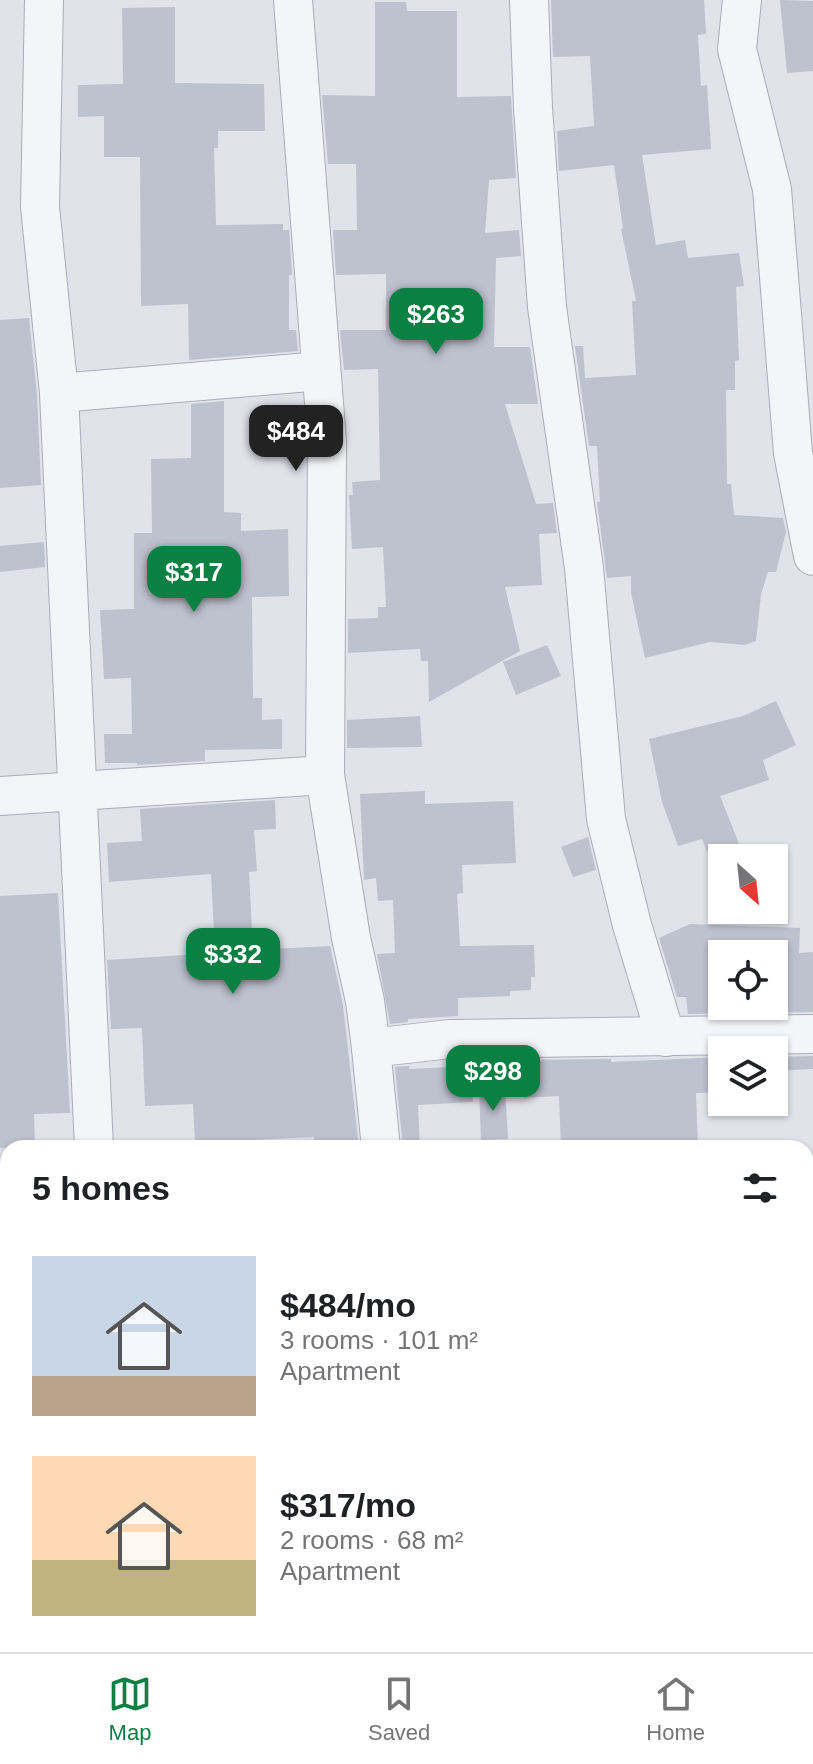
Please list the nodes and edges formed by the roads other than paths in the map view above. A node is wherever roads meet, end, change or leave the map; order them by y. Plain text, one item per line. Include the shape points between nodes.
1 (44, 0) edge
2 (293, 0) edge
3 (529, 0) edge
4 (742, 0) edge
5 (321, 371) junction
6 (59, 393) junction
7 (813, 556) edge
8 (325, 775) junction
9 (77, 790) junction
10 (0, 796) edge
11 (813, 1034) edge
12 (666, 1037) junction
13 (371, 1048) junction
14 (94, 1140) edge
15 (380, 1140) edge

1 - 6 street via 40,207
2 - 5 street
3 - 12 street via 547,307 584,568 606,819
4 - 7 street via 737,49 772,189 793,453
5 - 6 street
5 - 8 street via 327,442
6 - 9 street
8 - 9 street
8 - 13 street
9 - 10 street
9 - 14 street
11 - 12 street
12 - 13 street via 450,1039
13 - 15 street

